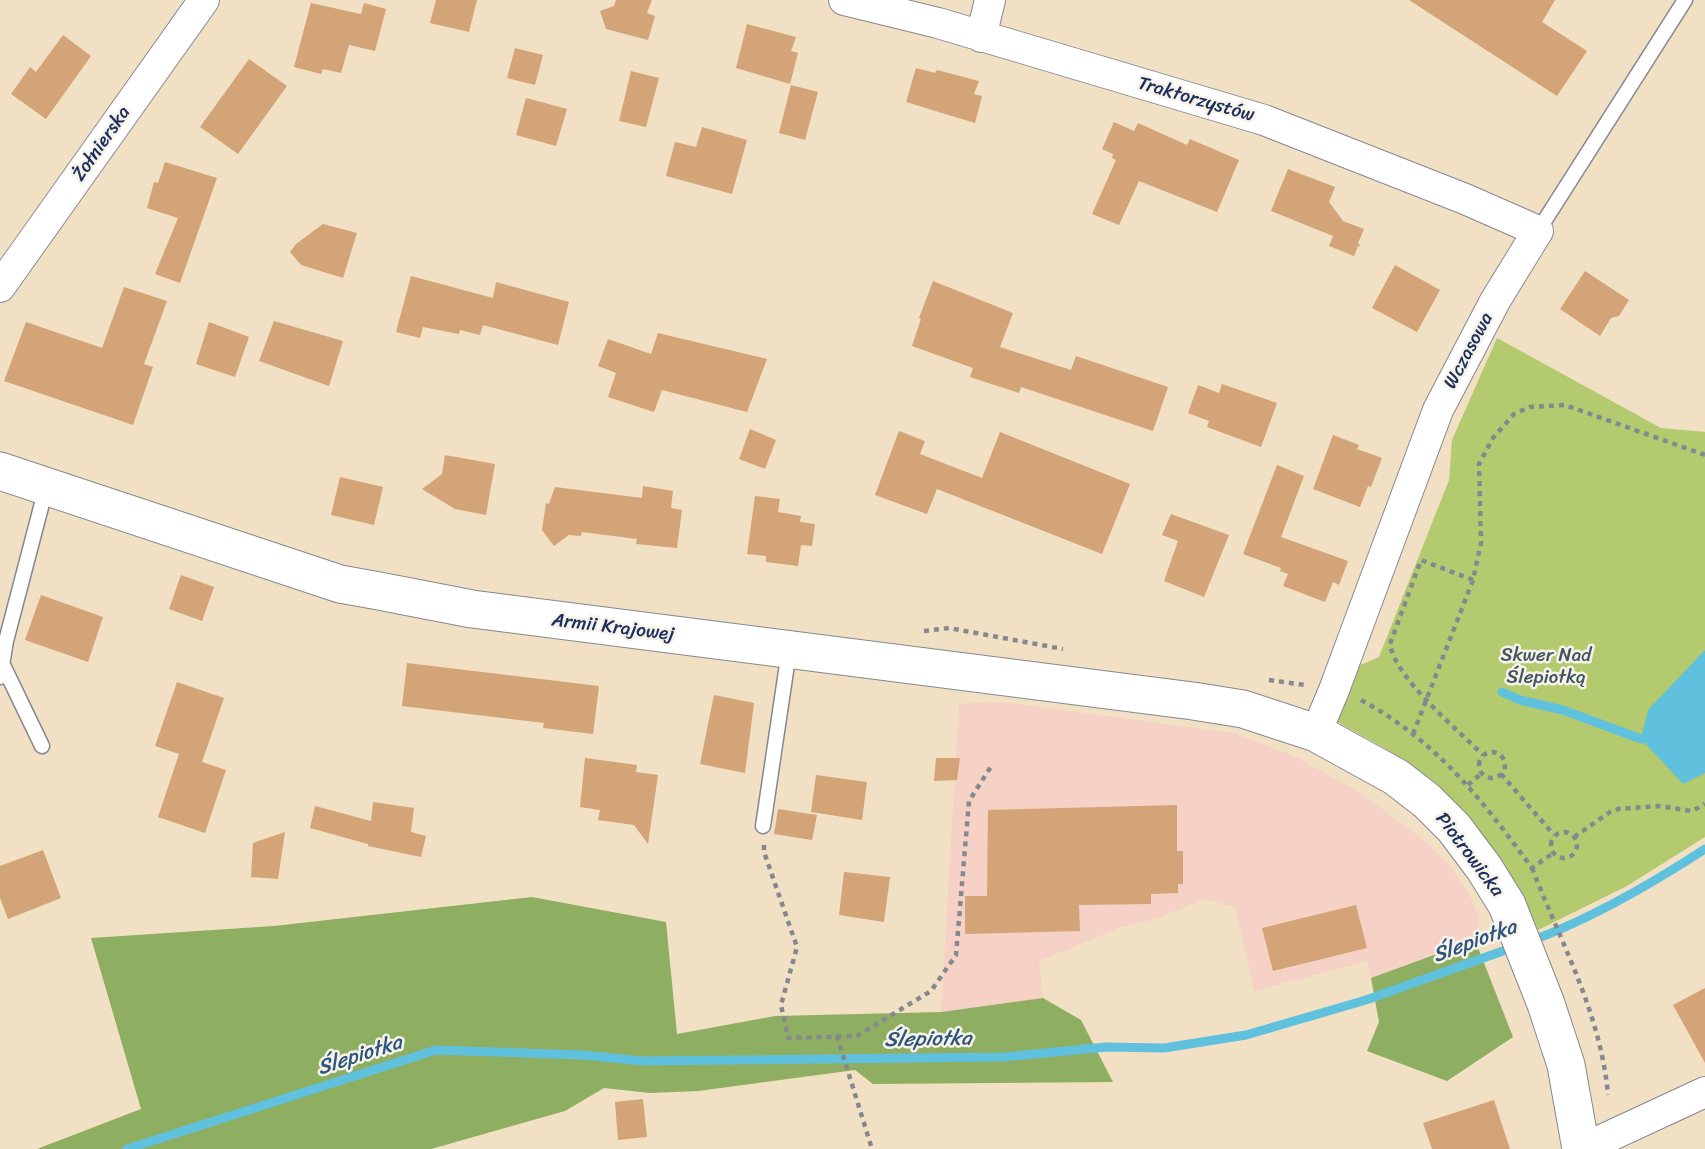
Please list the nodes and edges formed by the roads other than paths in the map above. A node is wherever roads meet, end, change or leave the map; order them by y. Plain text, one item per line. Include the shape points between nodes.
1 (204, 0) edge
2 (844, 0) edge
3 (990, 0) edge
4 (1685, 0) edge
5 (981, 37) junction
6 (1538, 231) junction
7 (0, 287) edge
8 (0, 471) edge
9 (46, 486) junction
10 (789, 650) junction
11 (1, 670) edge
12 (1250, 694) joint
13 (1316, 733) junction
14 (42, 746) dead end
15 (763, 826) road end
16 (1705, 1092) edge
17 (1581, 1149) edge

1 - 7 street, Żołnierska
2 - 5 street, Traktorzystów
3 - 5 street
4 - 6 lane, Wczasowa
5 - 6 street, Traktorzystów via 1264,120
6 - 13 street, Wczasowa via 1438,410
8 - 9 street, Armii Krajowej
9 - 10 street, Armii Krajowej via 340,584 472,609
9 - 11 lane
10 - 12 street, Armii Krajowej via 1193,701
10 - 15 lane
11 - 14 lane
12 - 13 street, Piotrowicka
13 - 17 street, Piotrowicka via 1396,777 1427,801 1484,868 1507,905 1546,1004 1566,1065
16 - 17 street

